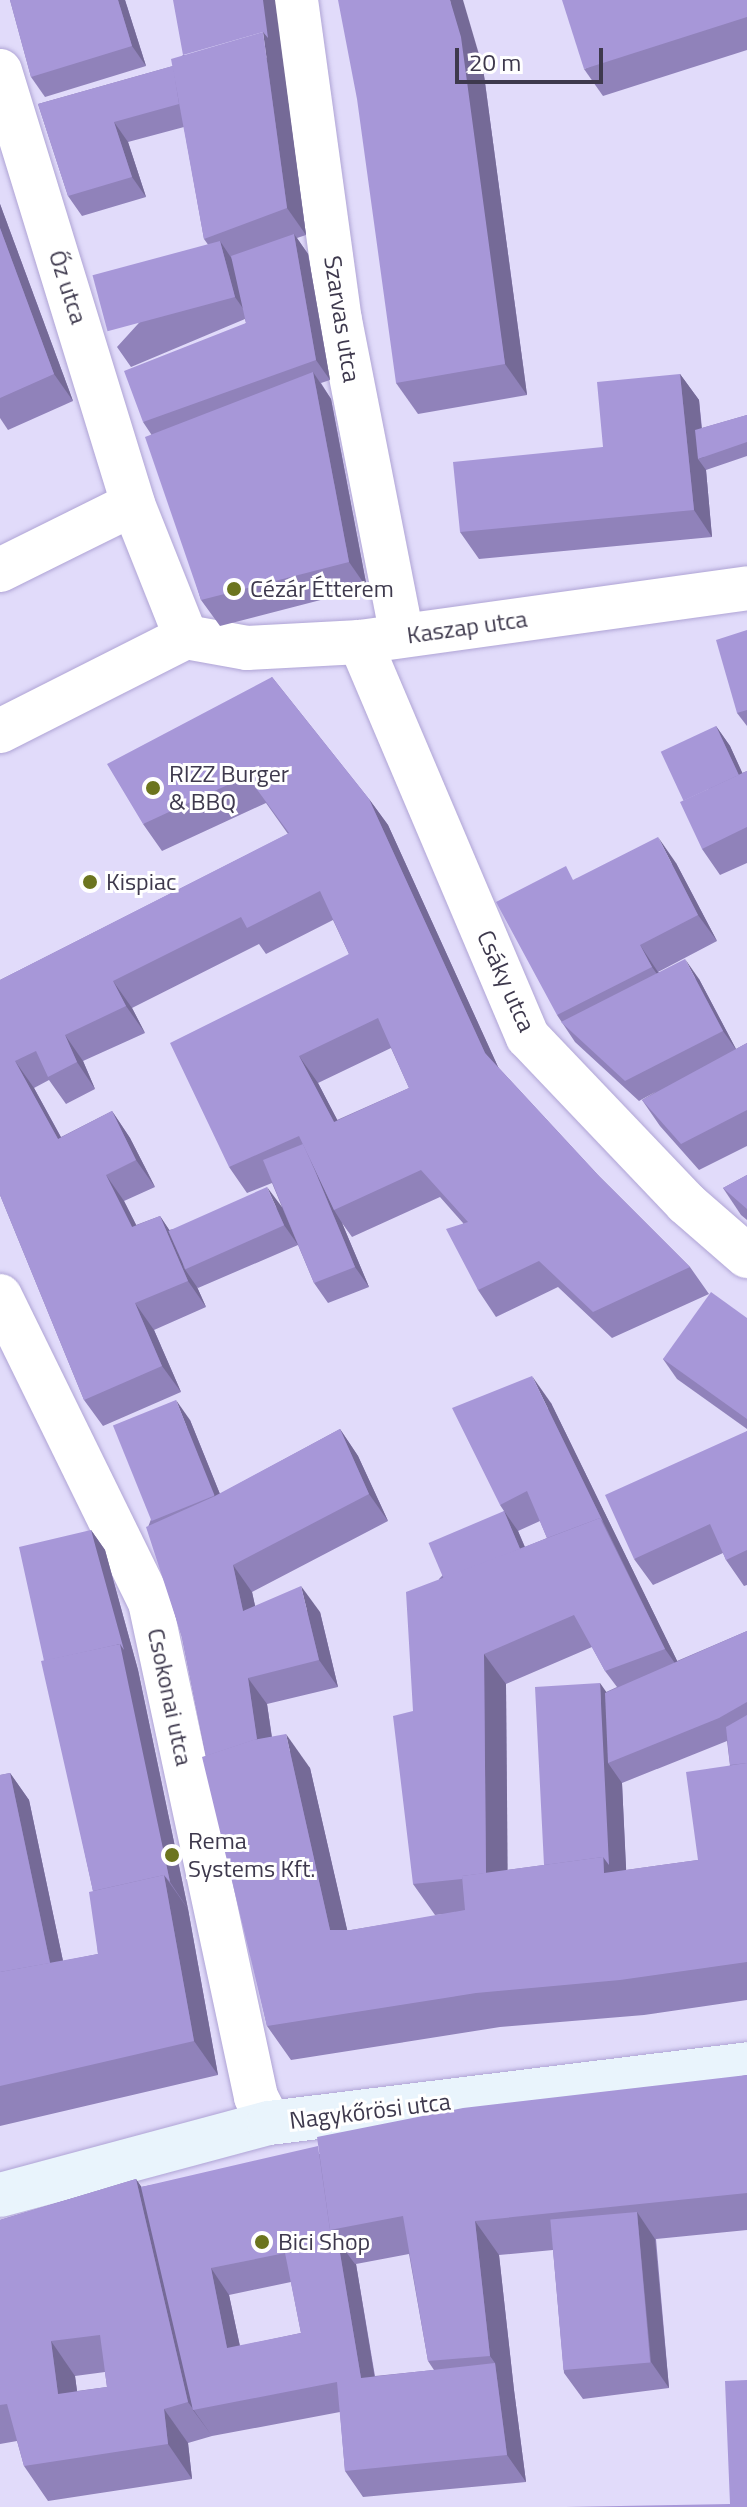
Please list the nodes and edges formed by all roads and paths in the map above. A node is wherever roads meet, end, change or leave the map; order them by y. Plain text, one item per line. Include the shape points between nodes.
1 (296, 0) edge
2 (0, 71) edge
3 (133, 504) junction
4 (0, 570) edge
5 (747, 588) edge
6 (402, 635) junction
7 (186, 637) junction
8 (360, 642) junction
9 (0, 731) edge
10 (747, 1256) edge
11 (0, 1296) edge
12 (747, 2064) edge
13 (269, 2123) junction
14 (0, 2195) edge

1 - 6 street, Szarvas utca via 340,320
2 - 3 street, Őz utca
3 - 4 street
3 - 7 street
5 - 6 street, Kaszap utca
6 - 8 street, Kaszap utca
7 - 8 street, Kaszap utca via 247,648
7 - 9 street
8 - 10 street, Csáky utca via 528,1037 686,1203
11 - 13 street, Csokonai utca via 150,1602 256,2097
12 - 13 street, Nagykőrösi utca
13 - 14 street, Nagykőrösi utca

